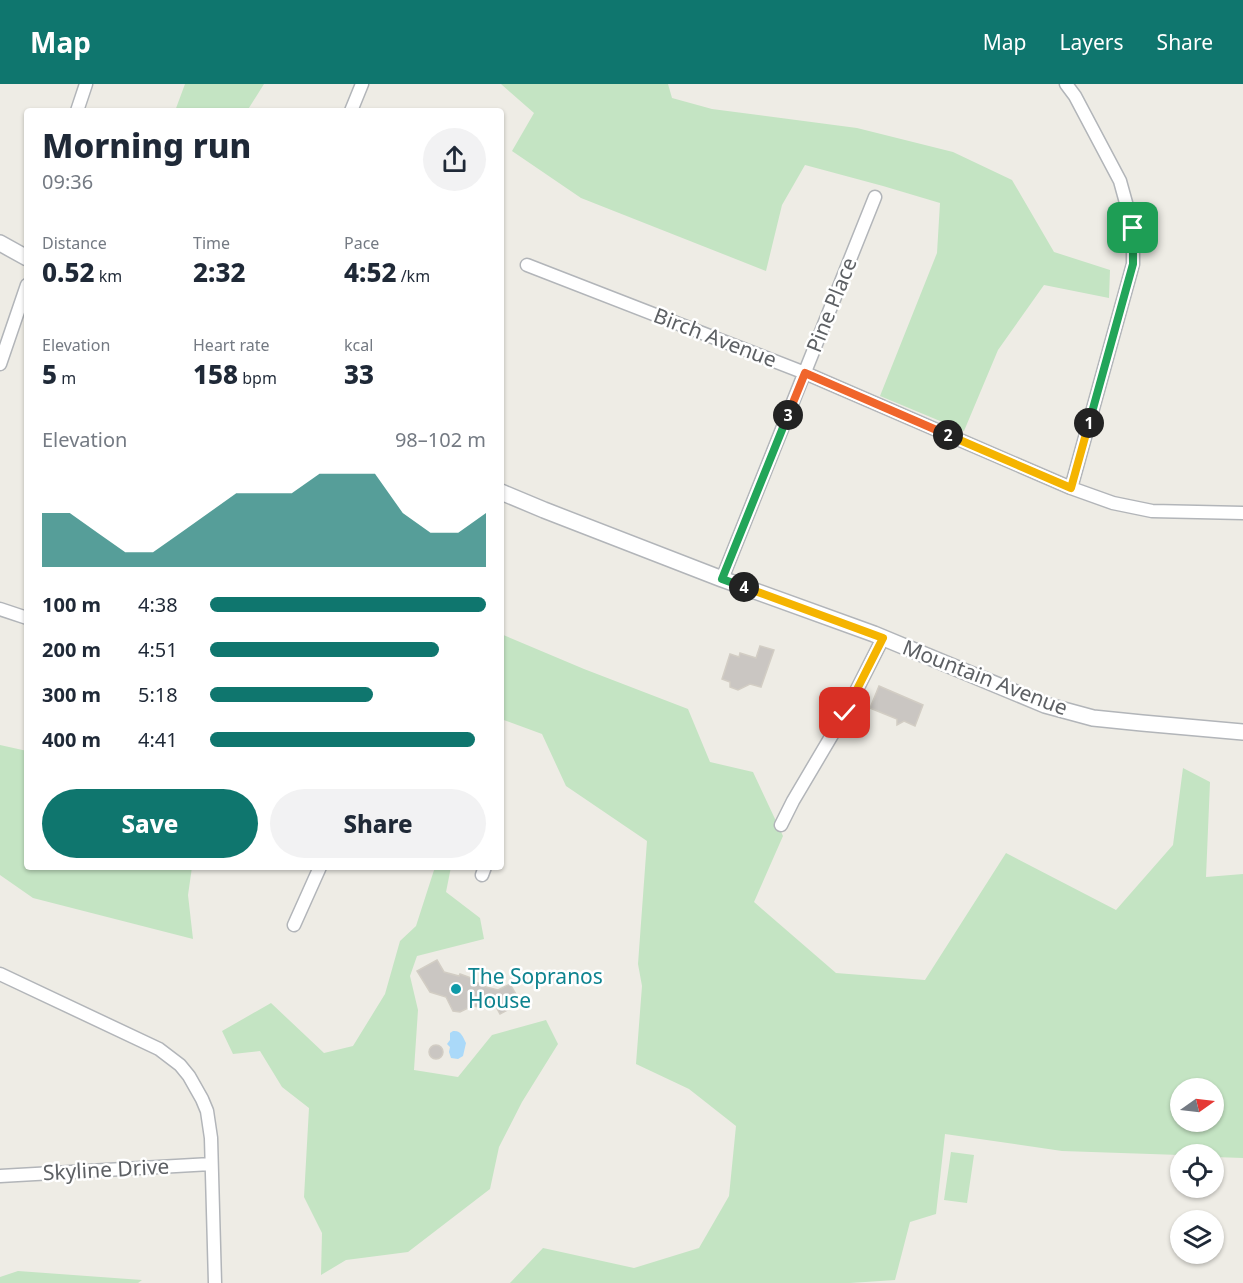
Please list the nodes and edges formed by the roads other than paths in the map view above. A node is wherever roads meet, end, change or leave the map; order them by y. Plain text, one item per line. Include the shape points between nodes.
1 (86, 84) edge
2 (362, 84) edge
3 (1066, 84) edge
4 (78, 108) edge
5 (352, 108) edge
6 (875, 197) dead end
7 (0, 243) edge
8 (24, 256) edge
9 (526, 265) dead end
10 (24, 294) edge
11 (0, 364) edge
12 (805, 373) junction
13 (1071, 488) junction
14 (504, 493) edge
15 (1243, 513) edge
16 (722, 579) junction
17 (0, 609) edge
18 (24, 617) edge
19 (883, 638) junction
20 (1243, 732) edge
21 (781, 825) dead end
22 (319, 870) edge
23 (294, 925) dead end
24 (0, 974) edge
25 (211, 1164) junction
26 (0, 1176) edge
27 (215, 1283) edge

1 - 4 street
2 - 5 street
3 - 13 street via 1120,181 1133,228 1133,264
6 - 12 street, Pine Place
7 - 8 street
9 - 12 street, Birch Avenue
10 - 11 street
12 - 13 street, Birch Avenue
12 - 16 street, Pine Place
13 - 15 street, Birch Avenue via 1152,511
14 - 16 street, Mountain Avenue
16 - 19 street, Mountain Avenue
17 - 18 street
19 - 20 street, Mountain Avenue via 1070,713
19 - 21 street
22 - 23 street
24 - 25 street via 159,1048 180,1065 207,1111
25 - 26 street, Skyline Drive
25 - 27 street

